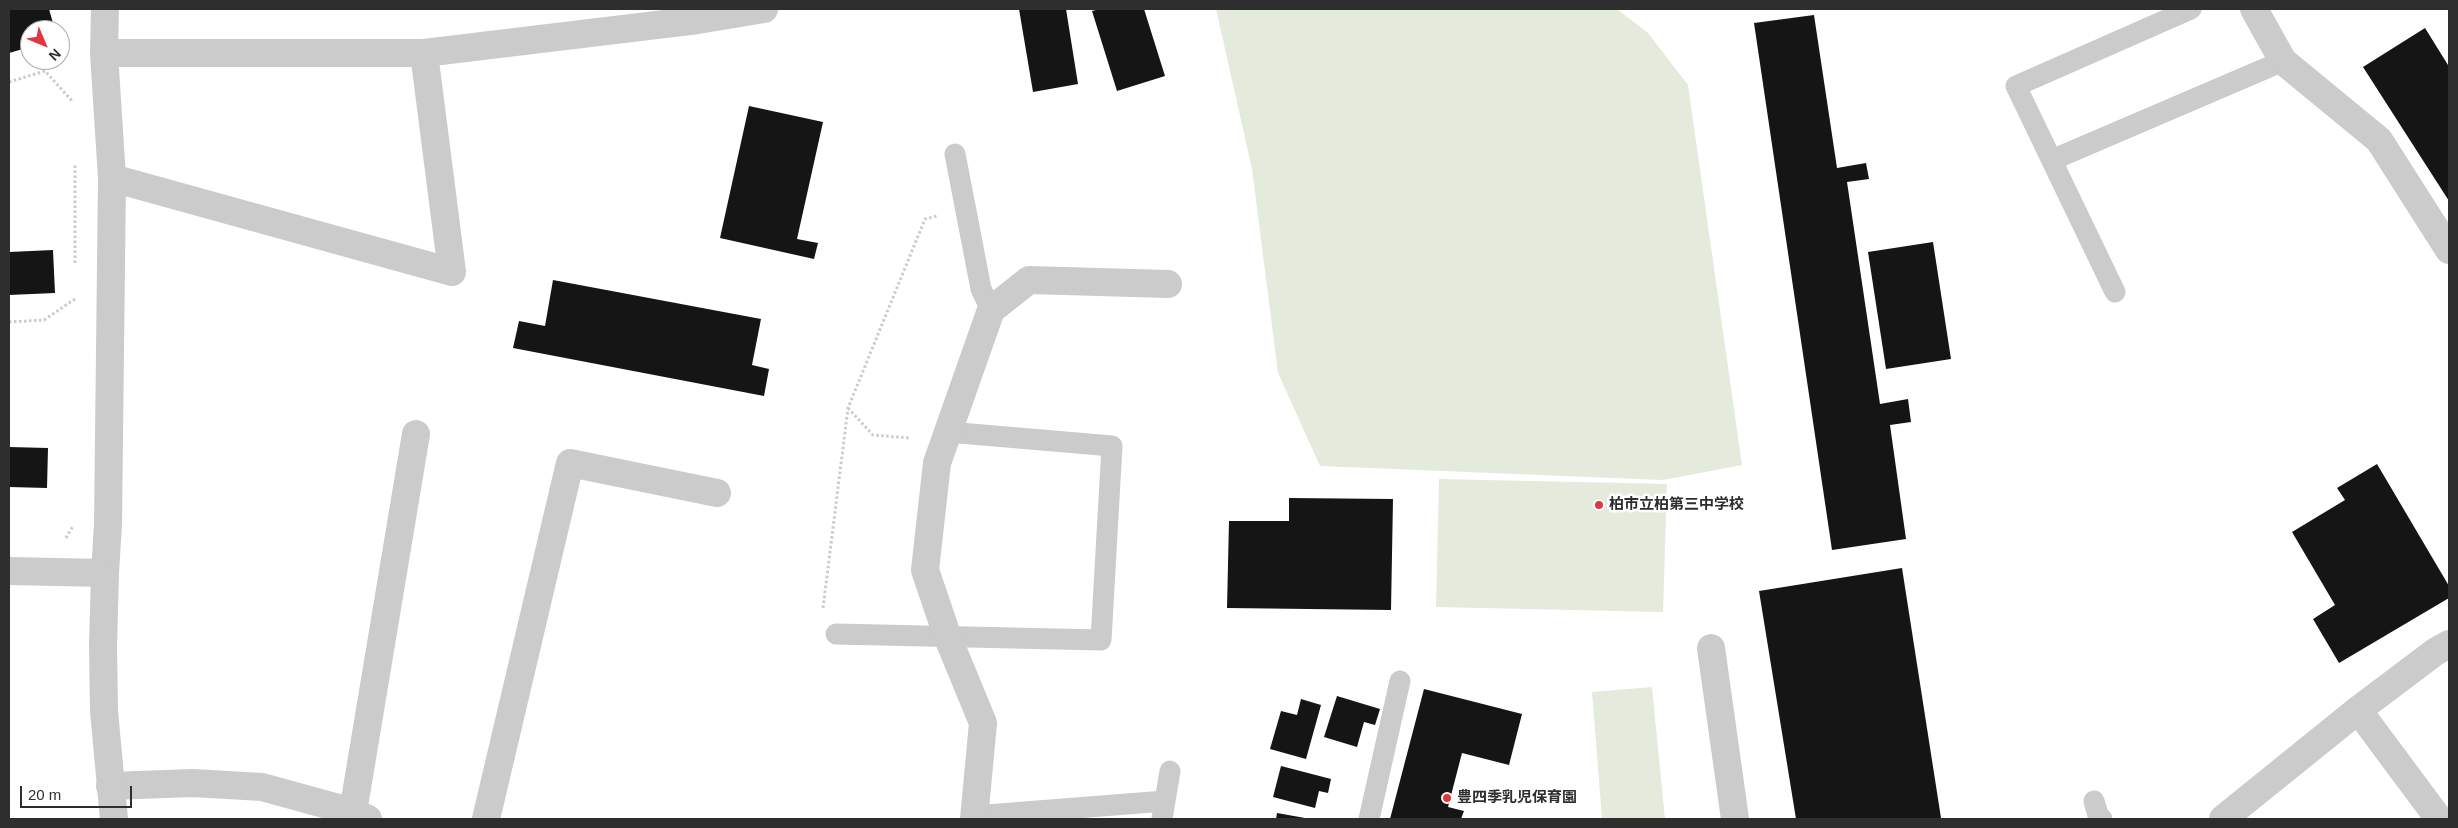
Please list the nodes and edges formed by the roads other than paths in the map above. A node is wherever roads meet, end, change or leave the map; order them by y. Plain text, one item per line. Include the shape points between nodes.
1 (105, 9) edge
2 (764, 9) edge
3 (2192, 9) edge
4 (2254, 9) edge
5 (104, 53) junction
6 (424, 53) junction
7 (2283, 61) junction
8 (954, 154) dead end
9 (2052, 160) junction
10 (112, 178) junction
11 (2449, 250) edge
12 (1168, 284) dead end
13 (2115, 292) dead end
14 (992, 310) junction
15 (416, 434) dead end
16 (946, 437) junction
17 (717, 493) dead end
18 (9, 571) edge
19 (105, 573) junction
20 (836, 634) road end
21 (948, 638) junction
22 (2449, 644) edge
23 (1711, 648) dead end
24 (1400, 681) dead end
25 (2358, 710) junction
26 (1170, 771) dead end
27 (110, 786) junction
28 (1164, 810) edge
29 (2449, 813) edge
30 (360, 816) edge
31 (2232, 817) edge
32 (974, 818) edge
33 (114, 819) edge
34 (486, 819) edge
35 (1368, 819) edge
36 (1735, 819) edge
37 (2440, 819) edge

1 - 5 street
2 - 6 street
3 - 9 lane via 2016,86
4 - 7 street
5 - 6 street
5 - 10 street
6 - 10 street via 452,272
7 - 9 lane
7 - 11 street via 2379,140
8 - 14 lane via 981,289
9 - 13 lane
10 - 19 street
12 - 14 street via 1029,280
14 - 16 street
15 - 30 street
16 - 21 street via 937,463 925,570
16 - 21 lane via 1112,446 1101,640
17 - 34 street via 570,462
18 - 19 street
19 - 27 street via 104,711
20 - 21 lane
21 - 32 street via 983,723
22 - 25 street
23 - 36 street
24 - 35 lane
25 - 31 street
25 - 37 street
26 - 28 lane
27 - 30 street via 193,783 262,786
27 - 33 street
28 - 32 lane
29 - 37 street

